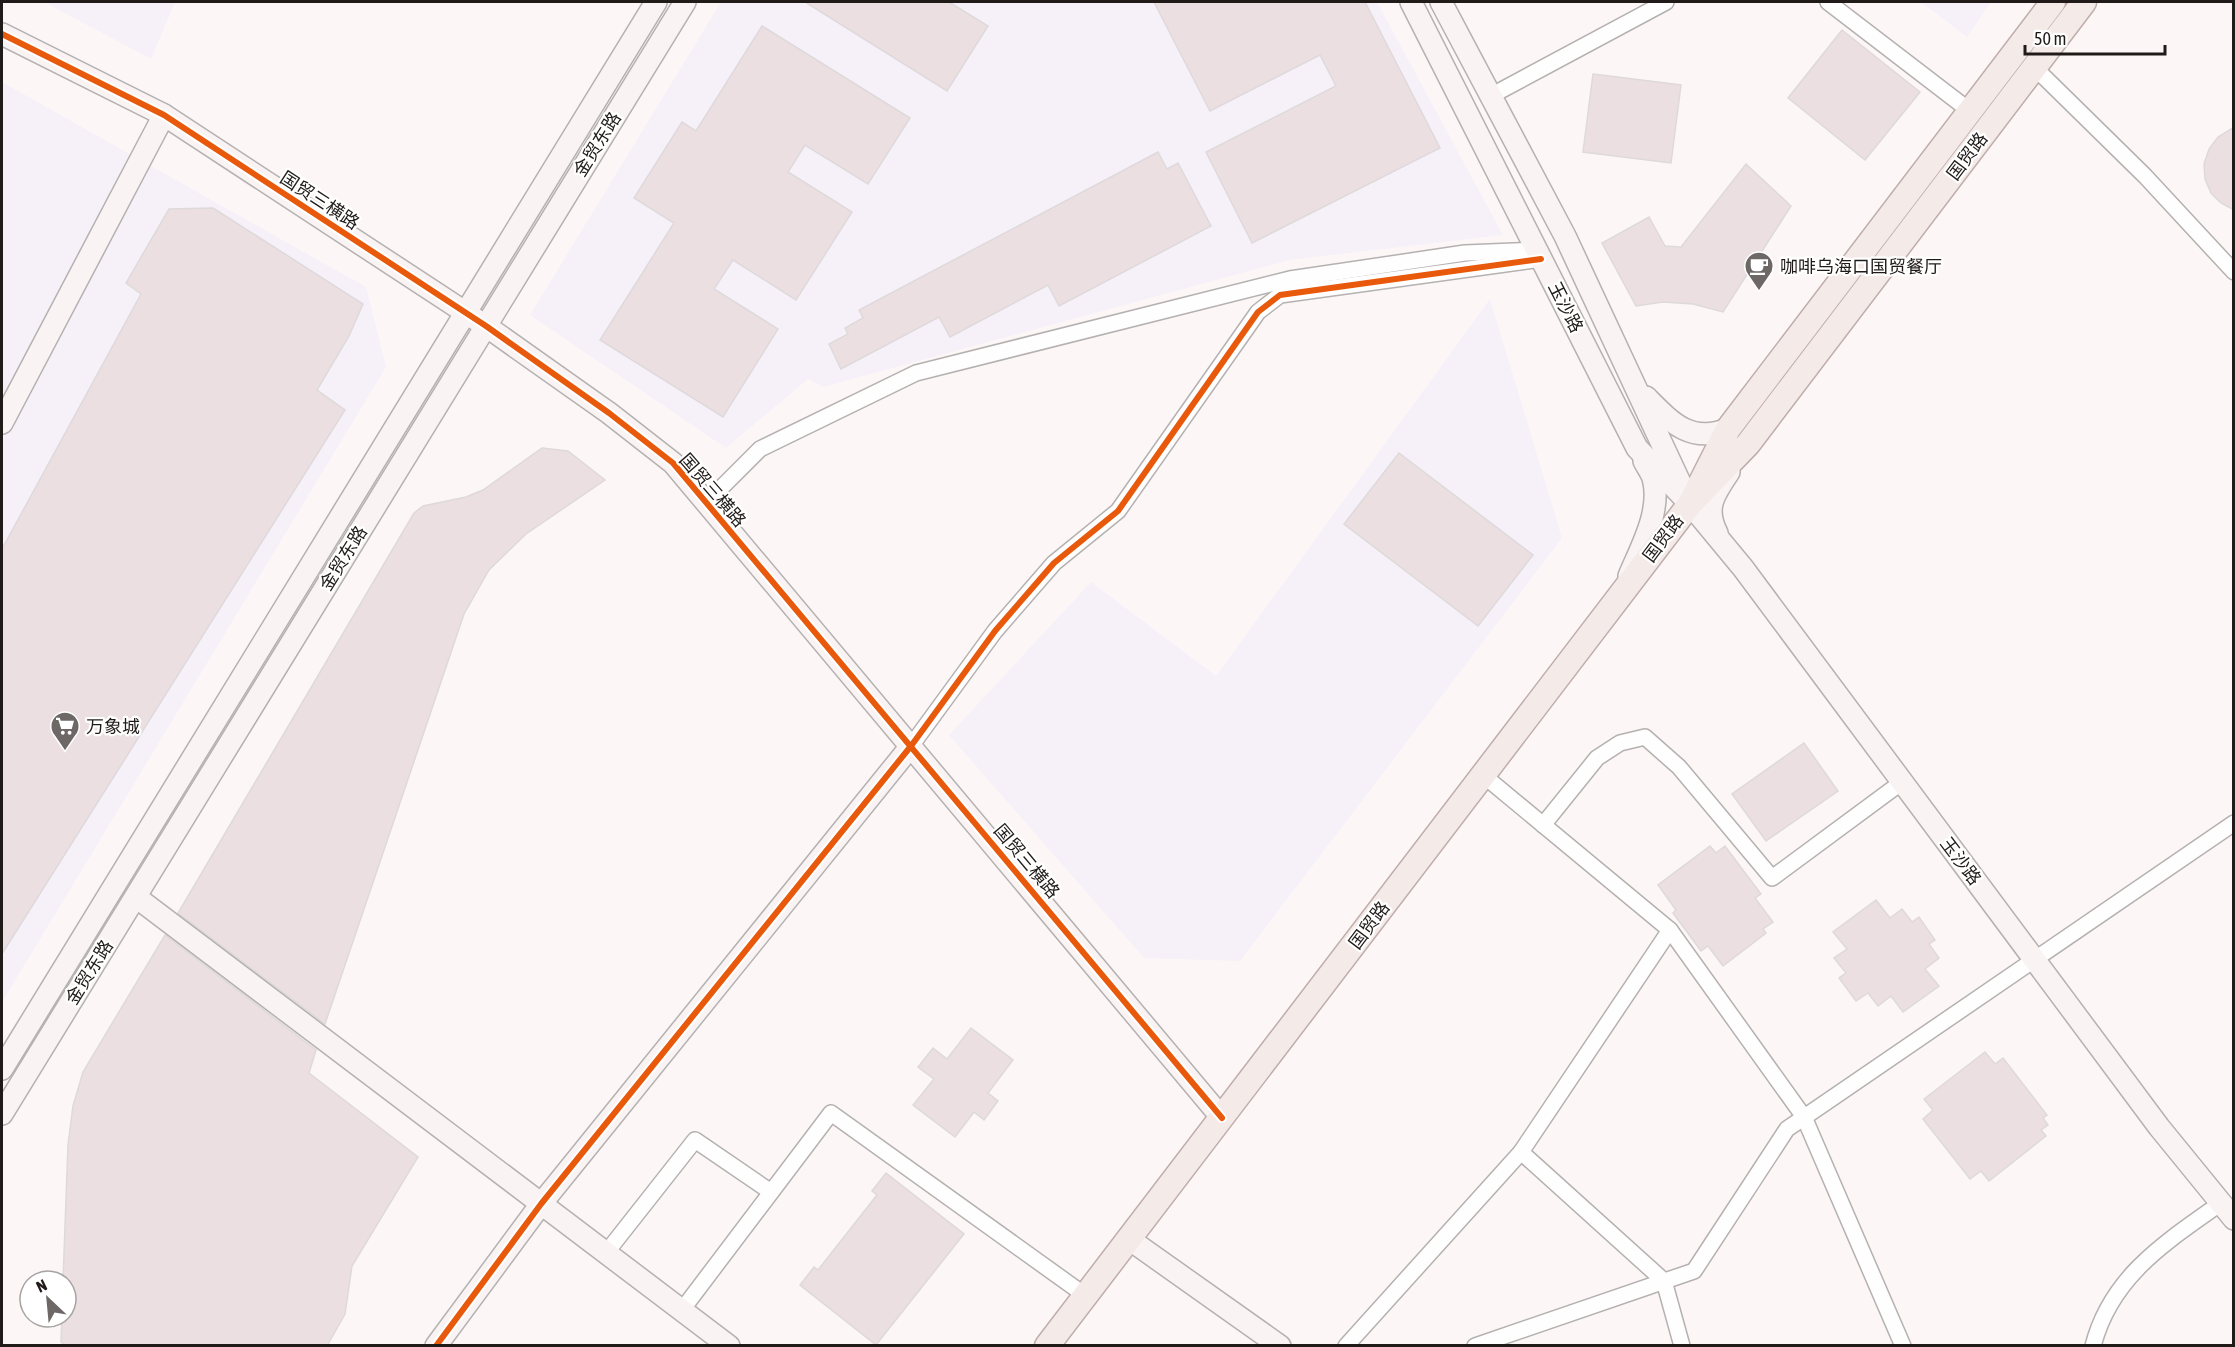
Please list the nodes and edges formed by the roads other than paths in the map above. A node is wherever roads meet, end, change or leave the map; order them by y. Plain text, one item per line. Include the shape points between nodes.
1 (656, 2) edge
2 (685, 2) edge
3 (1411, 2) edge
4 (1441, 2) edge
5 (1666, 2) edge
6 (1827, 2) edge
7 (2053, 2) edge
8 (2084, 2) edge
9 (2, 34) edge
10 (2034, 67) junction
11 (1498, 92) dead end
12 (1970, 111) junction
13 (164, 115) junction
14 (1539, 255) junction
15 (2234, 272) edge
16 (465, 313) junction
17 (486, 326) junction
18 (1636, 386) junction
19 (2, 423) edge
20 (1728, 429) junction
21 (1748, 444) junction
22 (1636, 448) junction
23 (706, 503) junction
24 (1690, 504) junction
25 (1723, 544) junction
26 (1622, 593) junction
27 (911, 746) junction
28 (1483, 775) junction
29 (1902, 782) junction
30 (2234, 823) edge
31 (1544, 825) junction
32 (136, 897) junction
33 (1670, 930) junction
34 (2034, 959) junction
35 (2, 1069) edge
36 (2, 1114) edge
37 (1222, 1118) junction
38 (1804, 1118) junction
39 (1521, 1152) junction
40 (771, 1192) junction
41 (541, 1204) junction
42 (2227, 1211) edge
43 (1130, 1239) junction
44 (606, 1252) junction
45 (1664, 1281) junction
46 (1086, 1296) junction
47 (682, 1310) junction
48 (436, 1346) edge
49 (729, 1346) edge
50 (1047, 1346) edge
51 (1280, 1346) edge
52 (1346, 1346) edge
53 (1475, 1346) edge
54 (1682, 1346) edge
55 (1903, 1346) edge
56 (2093, 1346) edge

1 - 16 main road, 金贸东路
2 - 17 main road, 金贸东路
3 - 14 main road, 玉沙路
4 - 18 main road, 玉沙路 via 1565,236
5 - 11 street
6 - 12 street
7 - 12 main road, 国贸路
8 - 10 main road, 国贸路
9 - 13 main road, 国贸三横路
10 - 15 street via 2145,176
10 - 21 main road, 国贸路
12 - 20 main road, 国贸路
13 - 16 main road, 国贸三横路
13 - 19 main road
14 - 22 main road, 玉沙路
14 - 23 street via 1465,253 1290,279 916,373 760,449
14 - 27 street via 1280,295 1272,300 1258,312 1118,511 1054,563 995,631
16 - 17 main road, 国贸三横路
16 - 35 main road, 金贸东路
17 - 23 main road, 国贸三横路 via 673,463
17 - 32 main road, 金贸东路
18 - 20 main road via 1681,427 1705,435
18 - 24 main road, 玉沙路
20 - 24 main road, 国贸路
21 - 24 main road, 国贸路
21 - 25 main road via 1711,505 1711,522
22 - 24 main road, 玉沙路
22 - 26 main road via 1653,477 1655,494 1644,540
23 - 27 main road, 国贸三横路
24 - 25 main road, 玉沙路
24 - 26 main road, 国贸路
25 - 29 main road, 玉沙路
26 - 28 main road, 国贸路
27 - 37 main road, 国贸三横路
27 - 41 main road
28 - 31 street
28 - 37 main road, 国贸路
29 - 31 street via 1772,878 1678,767 1645,737 1620,743 1597,758
29 - 34 main road, 玉沙路
30 - 34 street
31 - 33 street
32 - 36 main road, 金贸东路
32 - 41 main road
33 - 38 street
33 - 39 street
34 - 38 street
34 - 42 main road, 玉沙路
37 - 43 main road, 国贸路
38 - 45 street via 1787,1129 1694,1271
38 - 55 street
39 - 45 street
39 - 52 street
40 - 44 street via 695,1140
40 - 46 street via 831,1113
40 - 47 street
41 - 44 main road
41 - 48 main road
42 - 56 street via 2151,1253 2119,1289 2097,1330
43 - 46 main road, 国贸路
43 - 51 main road
44 - 47 main road
45 - 53 street
45 - 54 street
46 - 50 main road, 国贸路
47 - 49 main road

